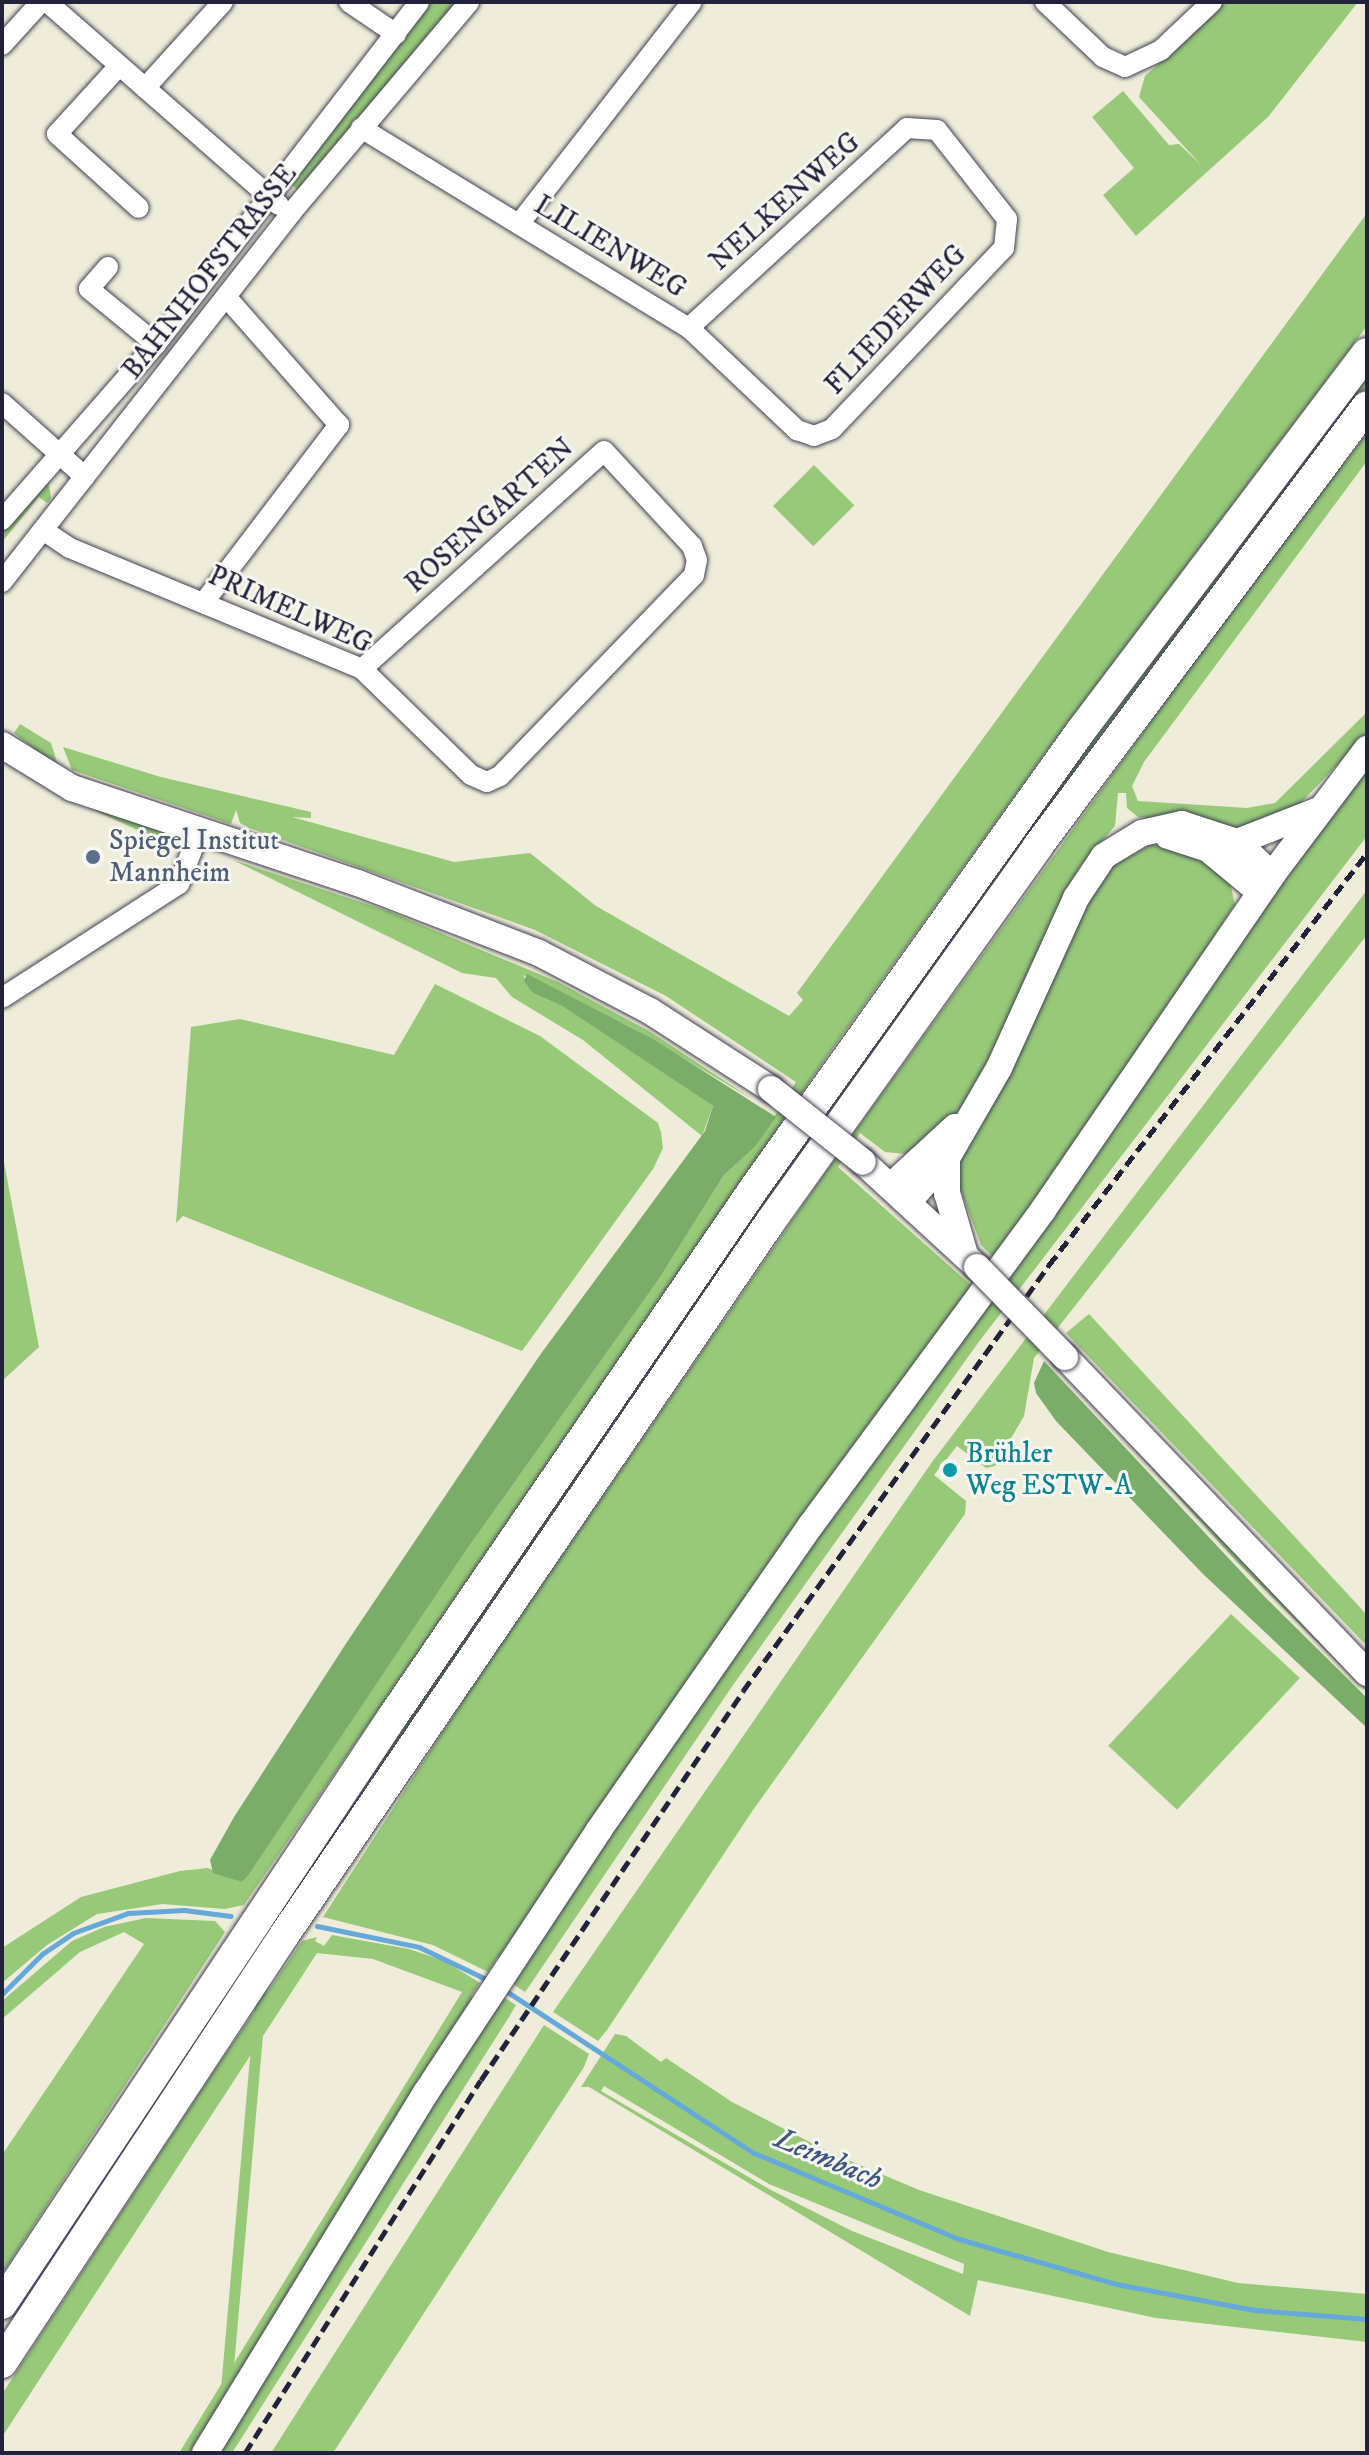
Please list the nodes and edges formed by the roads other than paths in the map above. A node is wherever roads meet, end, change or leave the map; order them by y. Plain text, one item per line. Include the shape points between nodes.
1 (41, 2) edge
2 (47, 2) edge
3 (223, 2) edge
4 (349, 2) edge
5 (419, 2) edge
6 (469, 2) edge
7 (692, 2) edge
8 (1045, 2) edge
9 (1212, 2) edge
10 (396, 34) junction
11 (2, 45) edge
12 (119, 66) junction
13 (145, 88) junction
14 (361, 128) junction
15 (269, 198) junction
16 (139, 208) dead end
17 (291, 213) junction
18 (519, 224) junction
19 (1009, 232) joint
20 (108, 267) dead end
21 (226, 297) junction
22 (689, 328) junction
23 (156, 344) junction
24 (1367, 353) edge
25 (2, 403) edge
26 (1367, 406) edge
27 (814, 436) joint
28 (62, 456) junction
29 (85, 477) junction
30 (2, 520) edge
31 (43, 530) junction
32 (2, 582) edge
33 (204, 602) junction
34 (362, 669) junction
35 (2, 745) edge
36 (1367, 749) edge
37 (487, 782) joint
38 (1319, 810) junction
39 (1149, 831) junction
40 (199, 832) junction
41 (1237, 842) junction
42 (1266, 884) junction
43 (2, 998) edge
44 (967, 1117) junction
45 (947, 1158) junction
46 (900, 1193) junction
47 (971, 1260) junction
48 (1367, 1673) edge
49 (2, 2304) edge
50 (2, 2363) edge
51 (205, 2453) edge

1 - 11 street
2 - 12 street
3 - 13 street
4 - 10 street
5 - 10 street, BAHNHOFSTRASSE
6 - 14 street, BAHNHOFSTRASSE
7 - 18 street
8 - 9 street via 1103,57 1125,67 1161,50
10 - 15 street, BAHNHOFSTRASSE
12 - 13 street
12 - 16 street via 57,134
13 - 15 street
14 - 17 street, BAHNHOFSTRASSE
14 - 18 street, LILIENWEG
15 - 17 street
15 - 23 street, BAHNHOFSTRASSE
17 - 21 street, BAHNHOFSTRASSE
18 - 22 street, LILIENWEG
19 - 22 street, NELKENWEG via 1007,219 937,130 907,128
19 - 27 street, FLIEDERWEG via 1004,248 832,429
20 - 23 street via 89,289
21 - 29 street, BAHNHOFSTRASSE
21 - 33 street via 339,425
22 - 27 street, LILIENWEG via 797,430
23 - 28 street, BAHNHOFSTRASSE
24 - 49 highway via 1080,732 753,1190 393,1716
25 - 28 street
26 - 50 highway via 1029,857 771,1221 294,1921
28 - 29 street
28 - 30 street, BAHNHOFSTRASSE
29 - 31 street, BAHNHOFSTRASSE
31 - 32 street, BAHNHOFSTRASSE
31 - 33 street, PRIMELWEG via 70,548
33 - 34 street, PRIMELWEG
34 - 37 street, PRIMELWEG via 471,775
34 - 37 street, ROSENGARTEN via 604,451 692,546 697,560 694,575 500,776
35 - 40 main road via 72,788
36 - 38 main road
38 - 41 main road
38 - 42 main road
39 - 41 main road via 1166,825 1198,826
39 - 42 main road via 1208,849
39 - 44 main road via 1115,847 1085,881 1010,1047
40 - 43 street via 179,884
40 - 46 main road, bridge via 479,927 650,1011 771,1089
41 - 42 main road
42 - 51 main road via 1043,1210 811,1525 496,1984
44 - 45 main road
44 - 46 main road
45 - 46 main road
45 - 47 main road via 947,1193
46 - 47 main road
47 - 48 main road, bridge

